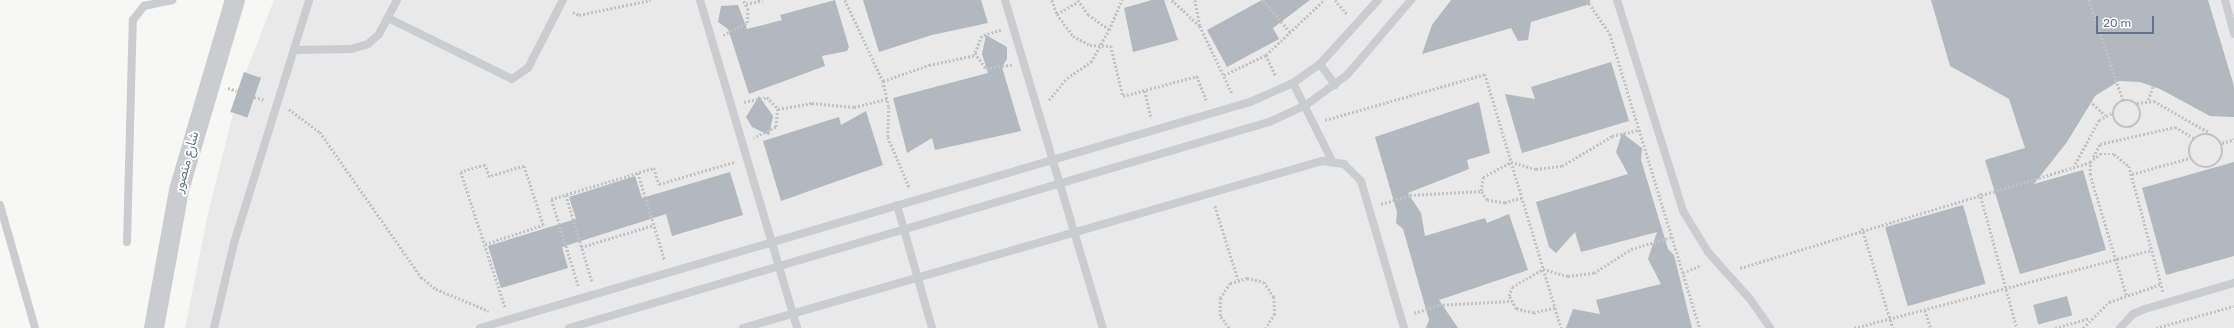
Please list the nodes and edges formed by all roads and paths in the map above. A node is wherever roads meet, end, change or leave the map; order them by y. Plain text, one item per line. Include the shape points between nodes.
1 (172, 0) edge
2 (235, 0) edge
3 (310, 0) edge
4 (397, 0) edge
5 (650, 0) edge
6 (700, 0) edge
7 (743, 0) edge
8 (763, 0) edge
9 (851, 0) edge
10 (1005, 0) edge
11 (1052, 0) edge
12 (1122, 0) edge
13 (1172, 0) edge
14 (1195, 0) edge
15 (1263, 0) edge
16 (1324, 0) edge
17 (1378, 0) edge
18 (1411, 0) edge
19 (1587, 0) edge
20 (1617, 0) edge
21 (2089, 0) edge
22 (2225, 0) edge
23 (845, 1) edge
24 (1077, 1) edge
25 (562, 4) edge
26 (746, 4) junction
27 (1057, 14) junction
28 (388, 18) junction
29 (1013, 26) junction
30 (1200, 26) junction
31 (1109, 30) junction
32 (1291, 33) junction
33 (2234, 34) edge
34 (712, 39) junction
35 (1099, 46) junction
36 (295, 50) junction
37 (976, 55) junction
38 (1266, 55) junction
39 (1023, 62) junction
40 (1320, 64) junction
41 (1224, 75) junction
42 (883, 80) junction
43 (1293, 83) junction
44 (1335, 86) junction
45 (2153, 86) dead end
46 (1283, 89) junction
47 (1144, 91) junction
48 (254, 97) dead end
49 (887, 99) junction
50 (2123, 100) junction
51 (2148, 100) junction
52 (2090, 101) dead end
53 (2138, 103) junction
54 (278, 104) junction
55 (1238, 105) junction
56 (1306, 105) junction
57 (731, 107) junction
58 (778, 109) junction
59 (1037, 109) junction
60 (2112, 112) junction
61 (1211, 113) junction
62 (2105, 115) junction
63 (1315, 123) junction
64 (1154, 129) junction
65 (1639, 130) junction
66 (2212, 135) junction
67 (2194, 138) junction
68 (2234, 139) edge
69 (742, 142) junction
70 (2222, 142) junction
71 (746, 158) junction
72 (1052, 158) junction
73 (2092, 158) junction
74 (2190, 158) junction
75 (1332, 161) junction
76 (1511, 162) junction
77 (2090, 162) junction
78 (2075, 164) junction
79 (638, 173) junction
80 (2132, 174) junction
81 (1060, 183) junction
82 (1481, 191) junction
83 (1211, 192) junction
84 (1980, 193) junction
85 (566, 195) junction
86 (1522, 198) junction
87 (915, 200) junction
88 (0, 205) edge
89 (897, 205) junction
90 (1370, 210) junction
91 (654, 225) junction
92 (1862, 228) junction
93 (904, 230) junction
94 (1074, 231) junction
95 (1672, 237) junction
96 (127, 242) dead end
97 (772, 243) junction
98 (484, 244) junction
99 (581, 247) junction
100 (2152, 250) junction
101 (1715, 259) junction
102 (2116, 259) junction
103 (1755, 262) dead end
104 (778, 268) junction
105 (1543, 269) junction
106 (669, 273) junction
107 (1683, 273) junction
108 (918, 277) junction
109 (1238, 279) junction
110 (2234, 283) edge
111 (2161, 284) junction
112 (2006, 288) junction
113 (596, 294) junction
114 (2126, 295) junction
115 (582, 298) junction
116 (1510, 301) junction
117 (2167, 303) junction
118 (2234, 306) edge
119 (1555, 308) junction
120 (1925, 310) junction
121 (793, 313) junction
122 (2089, 318) junction
123 (509, 319) junction
124 (1401, 319) junction
125 (1889, 319) junction
126 (2170, 324) junction
127 (35, 328) edge
128 (154, 328) edge
129 (214, 328) edge
130 (480, 328) edge
131 (569, 328) edge
132 (744, 328) edge
133 (797, 328) edge
134 (932, 328) edge
135 (1103, 328) edge
136 (1229, 328) edge
137 (1266, 328) edge
138 (1404, 328) edge
139 (1561, 328) edge
140 (1700, 328) edge
141 (1770, 328) edge
142 (1854, 328) edge
143 (1893, 328) edge
144 (1931, 328) edge
145 (2017, 328) edge
146 (2055, 328) edge
147 (2083, 328) edge
148 (2120, 328) edge
149 (2156, 328) edge
150 (2171, 328) edge

1 - 96 lane via 144,6 133,20
2 - 128 street, شارع منصور via 179,190
3 - 36 lane
4 - 28 lane
5 - 25 path via 579,15
6 - 34 lane
7 - 26 path
8 - 26 path
9 - 23 path
10 - 29 lane
11 - 27 path
12 - 31 path
13 - 30 path
14 - 30 path
15 - 32 path
16 - 32 path
17 - 40 lane
18 - 44 lane via 1358,64
19 - 65 path via 1610,34
20 - 101 lane via 1683,212
21 - 50 path
22 - 33 lane
23 - 42 path
24 - 27 path
24 - 31 path via 1088,15
25 - 28 lane via 528,68 512,79
26 - 34 path via 749,17 742,28
27 - 35 path via 1073,36
28 - 36 lane via 374,40 360,48
29 - 37 path via 982,36 975,47
29 - 39 lane
30 - 41 path
31 - 35 path
32 - 38 path
34 - 57 lane
35 - 47 path via 1111,46 1123,96
35 - 59 path via 1090,62 1067,78
36 - 54 lane
37 - 39 path via 981,65 994,69
37 - 42 path via 929,65
38 - 41 path
38 - 46 path
39 - 59 lane
40 - 43 lane
40 - 44 lane
41 - 55 path
42 - 49 path
43 - 46 lane
43 - 56 lane
44 - 56 lane
45 - 51 path
46 - 55 lane
47 - 61 path via 1197,76
47 - 64 path
48 - 54 path
49 - 58 path via 854,107 812,103
49 - 87 path via 890,146
50 - 53 path
50 - 60 path
51 - 53 path
51 - 66 path
52 - 62 path
53 - 60 path via 2140,121 2129,128 2117,125
54 - 123 path via 296,112 320,132 428,284
54 - 129 lane via 234,243
55 - 61 lane
56 - 63 lane
56 - 81 lane via 1269,122
57 - 58 path via 759,96 772,100
57 - 69 lane
58 - 69 path via 779,121 772,131
59 - 72 lane
60 - 62 path
61 - 64 lane
62 - 78 path
63 - 75 lane
63 - 76 path via 1485,74
64 - 72 lane
65 - 76 path via 1612,136 1562,166 1536,169
65 - 95 path
66 - 67 path
66 - 70 path
67 - 73 path via 2175,127 2100,144
67 - 74 path via 2189,147
68 - 70 path
69 - 71 lane
70 - 74 path via 2222,157 2213,167 2199,167
71 - 79 path via 659,184 654,168
71 - 97 lane
72 - 81 lane
72 - 87 lane
73 - 77 path
73 - 80 path via 2107,153 2120,156
74 - 80 path
75 - 83 lane via 1312,163
75 - 90 lane via 1344,164 1361,181
76 - 82 path via 1486,173
76 - 86 path
77 - 78 path
77 - 102 path via 2090,175
78 - 84 path
79 - 85 path
79 - 91 path
80 - 100 path
81 - 93 lane
81 - 94 lane
82 - 86 path via 1487,200 1498,203
82 - 90 path via 1410,196
83 - 94 lane
83 - 109 path
84 - 92 path
84 - 112 path
85 - 99 path
85 - 115 path via 551,199
86 - 105 path
87 - 89 lane
88 - 127 lane
89 - 93 lane
89 - 97 lane
90 - 124 lane
91 - 99 path
91 - 106 path
92 - 103 path
92 - 125 path
93 - 104 lane
93 - 108 lane
94 - 108 lane
94 - 135 lane
95 - 105 path via 1631,249 1594,273 1568,276
95 - 107 path
97 - 104 lane
97 - 106 lane
98 - 98 path via 461,172 485,165 489,177 524,166 543,225
98 - 123 path
99 - 113 path
100 - 102 path
100 - 111 path
101 - 107 path
101 - 141 lane via 1750,299
102 - 112 path
102 - 114 path
104 - 121 lane
104 - 131 lane
105 - 116 path via 1515,283 1510,291
105 - 119 path
106 - 113 lane
107 - 140 path
108 - 121 lane
108 - 134 lane
109 - 136 path via 1224,290 1220,298 1220,316
109 - 137 path via 1256,279 1270,289 1276,306
110 - 117 lane
111 - 114 path
111 - 117 path
112 - 120 path
112 - 145 path
113 - 115 lane
114 - 122 path via 2109,302
115 - 123 lane
116 - 119 path via 1516,309 1527,313
116 - 124 path via 1439,305
117 - 148 lane via 2133,314
118 - 126 path
119 - 139 path
120 - 125 path
120 - 144 path
121 - 132 lane
121 - 133 lane
122 - 146 path
122 - 147 path
123 - 130 lane
124 - 138 lane
125 - 142 path
125 - 143 path
126 - 149 path
126 - 150 path

